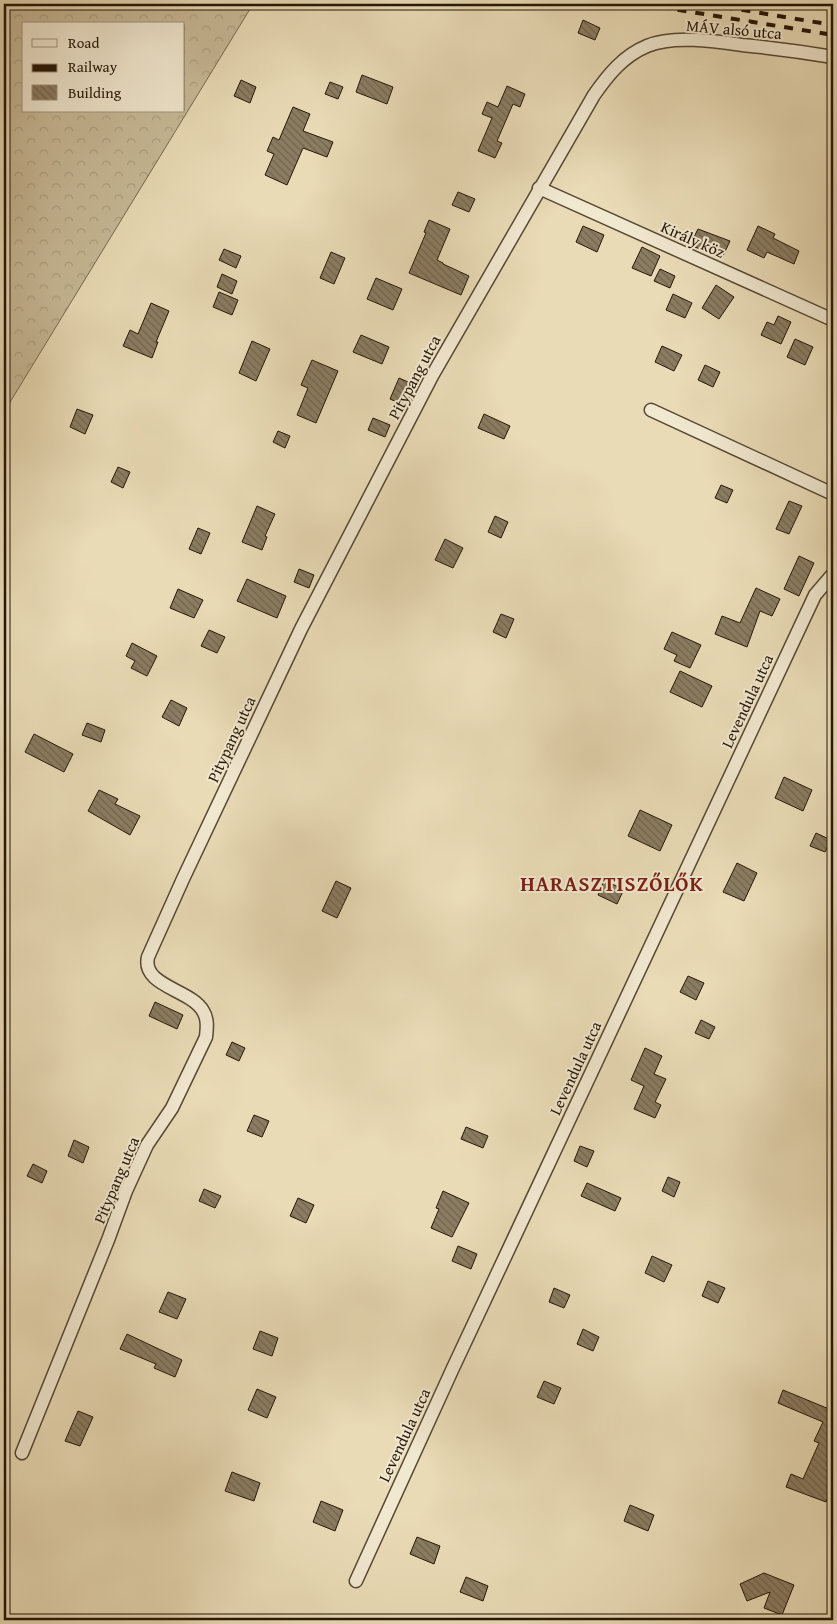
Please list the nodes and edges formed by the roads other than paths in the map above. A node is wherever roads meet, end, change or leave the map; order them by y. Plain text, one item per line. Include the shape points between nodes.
1 (634, 53) joint
2 (833, 57) edge
3 (540, 188) junction
4 (833, 320) edge
5 (651, 410) dead end
6 (833, 494) edge
7 (833, 574) edge
8 (22, 1453) dead end
9 (356, 1581) dead end

1 - 2 street, MÁV alsó utca via 647,46 684,40
1 - 3 street, Pitypang utca via 608,75 594,95
3 - 4 street, Király köz
3 - 8 street, Pitypang utca via 432,376 301,629 148,957 148,970 152,975 199,1004 206,1017 206,1037 172,1108 147,1145 126,1190
5 - 6 street
7 - 9 street, Levendula utca via 815,595

